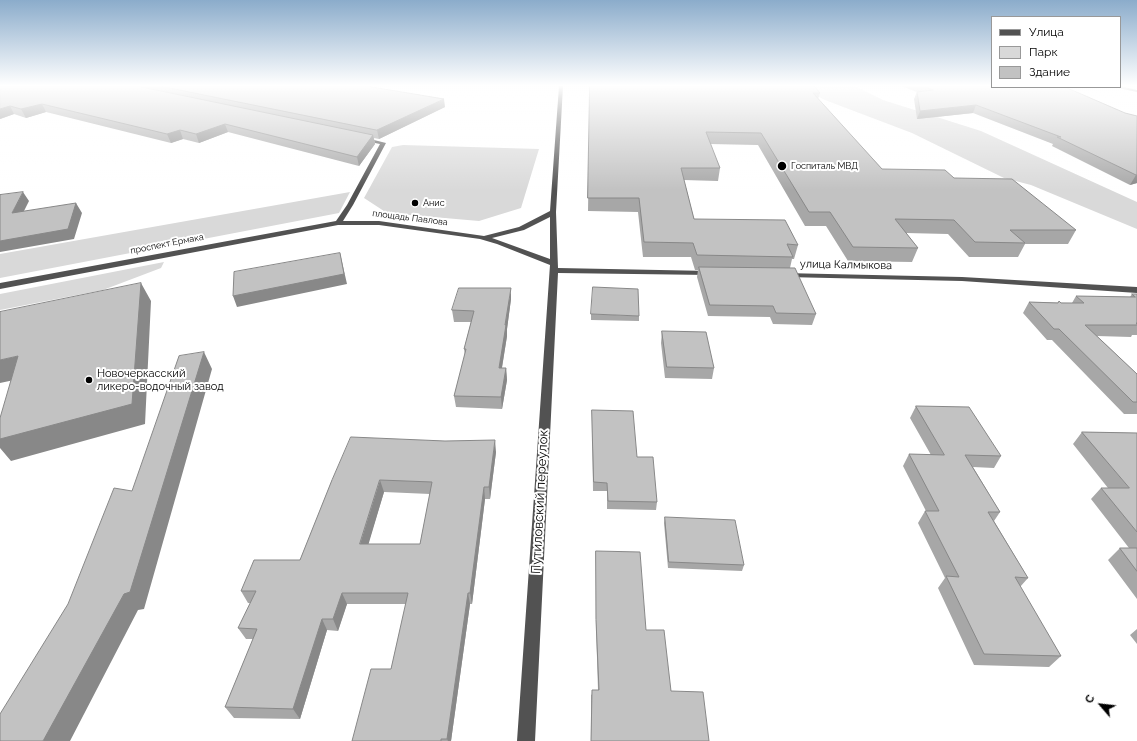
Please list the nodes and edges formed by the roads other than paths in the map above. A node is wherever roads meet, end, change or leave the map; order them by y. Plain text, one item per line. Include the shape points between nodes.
1 (559, 121) edge
2 (353, 137) edge
3 (553, 212) junction
4 (338, 223) junction
5 (480, 237) junction
6 (553, 266) junction
7 (719, 274) edge
8 (774, 275) edge
9 (0, 286) edge
10 (1137, 290) edge
11 (526, 741) edge

1 - 3 street
2 - 4 street via 383,143
3 - 5 street, площадь Павлова via 517,231
3 - 6 street
4 - 5 street, площадь Павлова via 379,223
4 - 9 street, проспект Ермака
5 - 6 street, площадь Павлова via 500,242
6 - 7 street
6 - 11 street, Путиловский переулок
8 - 10 street, улица Калмыкова via 962,279

